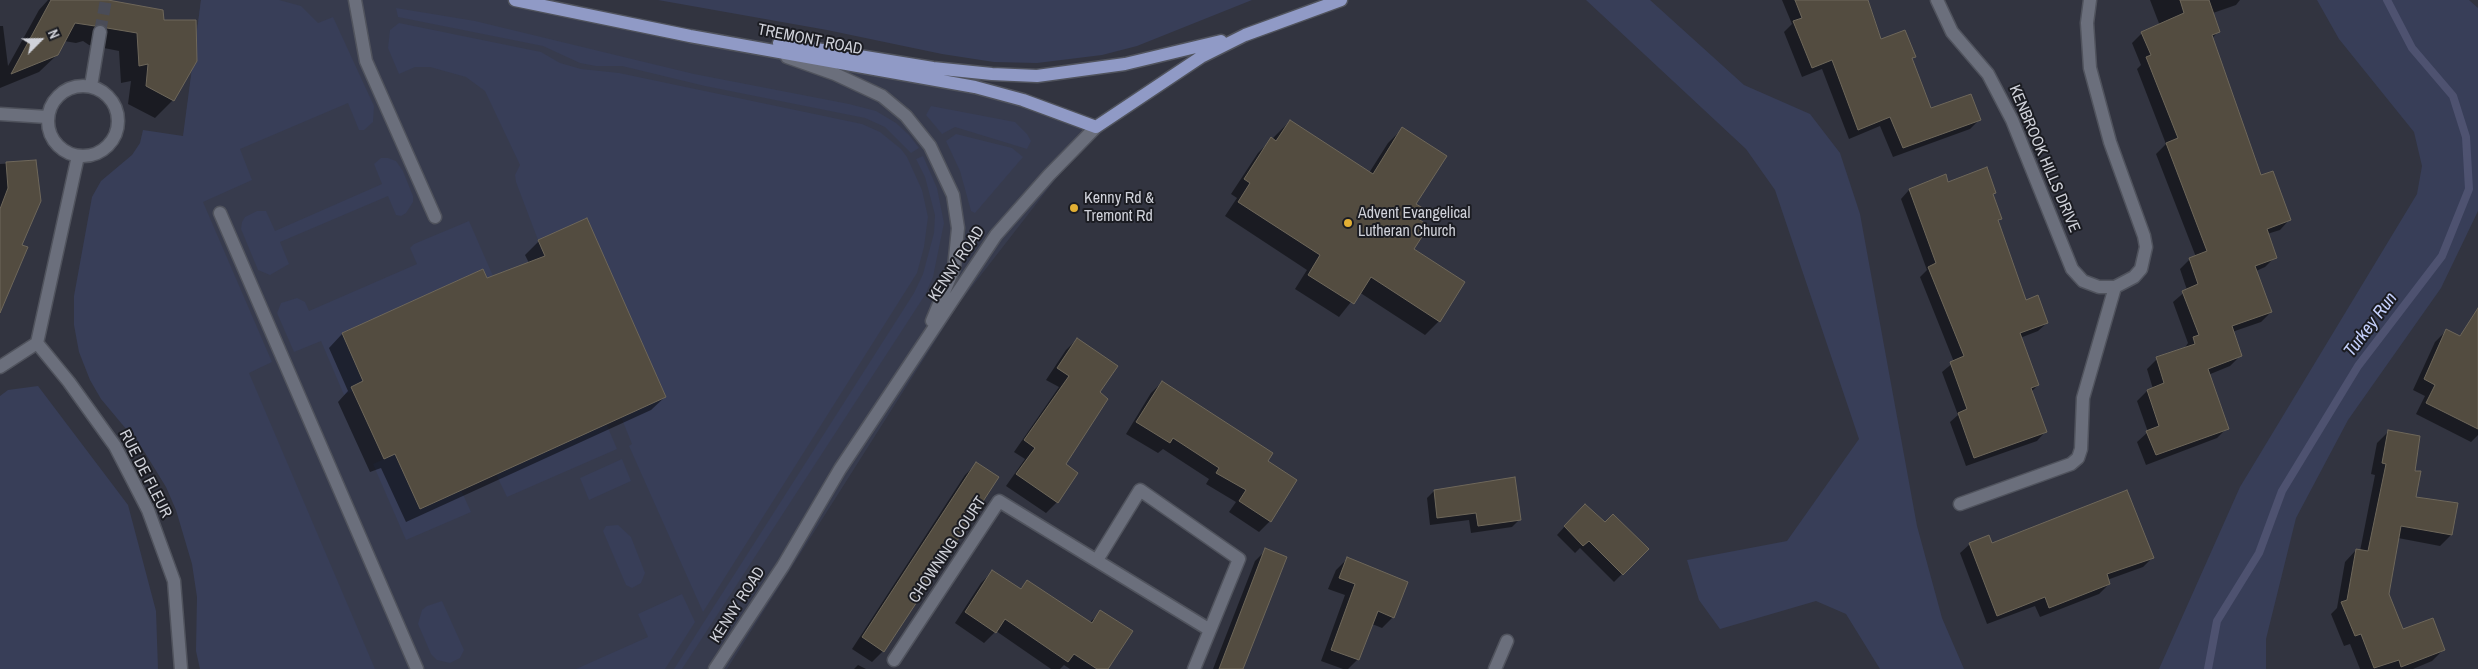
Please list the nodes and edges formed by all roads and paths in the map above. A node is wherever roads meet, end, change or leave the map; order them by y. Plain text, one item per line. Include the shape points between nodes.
1 (355, 0) edge
2 (515, 0) edge
3 (1341, 0) edge
4 (1937, 0) edge
5 (2090, 0) edge
6 (100, 32) tunnel mouth
7 (1245, 35) junction
8 (738, 43) junction
9 (763, 49) junction
10 (91, 86) junction
11 (0, 114) edge
12 (47, 117) junction
13 (1096, 127) junction
14 (78, 156) junction
15 (220, 213) dead end
16 (435, 217) dead end
17 (2115, 286) junction
18 (38, 343) junction
19 (921, 347) junction
20 (0, 367) edge
21 (1960, 504) dead end
22 (1097, 560) junction
23 (1210, 630) junction
24 (1507, 641) dead end
25 (894, 660) dead end
26 (182, 669) edge
27 (417, 669) edge
28 (715, 669) edge
29 (1194, 669) edge
30 (1495, 669) edge

1 - 16 main road via 366,62
2 - 8 main road, TREMONT ROAD
3 - 7 main road, KENNY ROAD
4 - 17 main road, KENBROOK HILLS DRIVE via 1952,32 1988,74 2012,120 2072,269 2083,281 2098,287
5 - 17 main road via 2087,23 2090,68 2110,142 2146,247 2141,269 2134,277
6 - 10 main road
7 - 8 main road via 1126,64 1036,76 933,68 774,42
7 - 13 main road, KENNY ROAD via 1200,57
8 - 9 main road, TREMONT ROAD
9 - 13 main road, TREMONT ROAD via 974,87 1022,100
9 - 19 main road via 834,74 882,96 906,116 930,146 954,195 958,228 954,268
10 - 12 main road via 71,87 55,98
10 - 14 main road via 107,94 118,109 118,128 111,144 96,154
11 - 12 main road
12 - 14 main road via 50,135 61,149
13 - 19 main road, KENNY ROAD via 996,235
14 - 18 main road
15 - 27 main road
17 - 21 main road via 2083,398 2078,458 2071,464
18 - 20 main road
18 - 26 main road, RUE DE FLEUR via 115,446 148,510 174,581
19 - 28 main road, KENNY ROAD
22 - 23 main road, CHOWNING COURT
22 - 23 main road via 1140,490 1239,559
22 - 25 main road, CHOWNING COURT via 999,501
23 - 29 main road
24 - 30 main road

